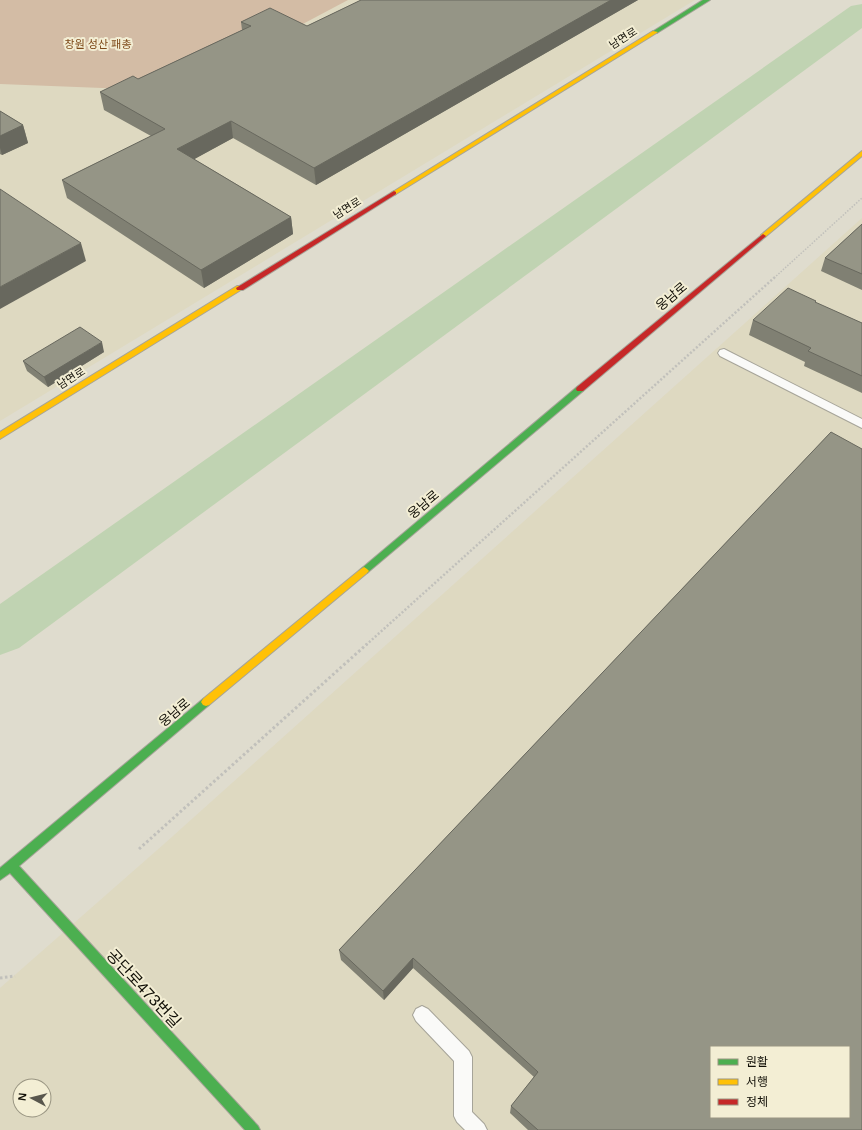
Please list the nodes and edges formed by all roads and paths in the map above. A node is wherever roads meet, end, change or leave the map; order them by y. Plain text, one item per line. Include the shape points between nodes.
1 (707, 0) edge
2 (862, 154) edge
3 (862, 198) edge
4 (724, 353) dead end
5 (862, 424) edge
6 (0, 436) edge
7 (139, 849) dead end
8 (11, 866) junction
9 (0, 875) edge
10 (15, 976) dead end
11 (0, 978) edge
12 (422, 1015) dead end
13 (254, 1130) edge
14 (478, 1130) edge

1 - 6 street, 남면로
2 - 8 street, 웅남로
3 - 7 path
4 - 5 lane
8 - 9 street, 웅남로
8 - 13 street, 공단로473번길
10 - 11 path
12 - 14 lane via 463,1056 463,1116

